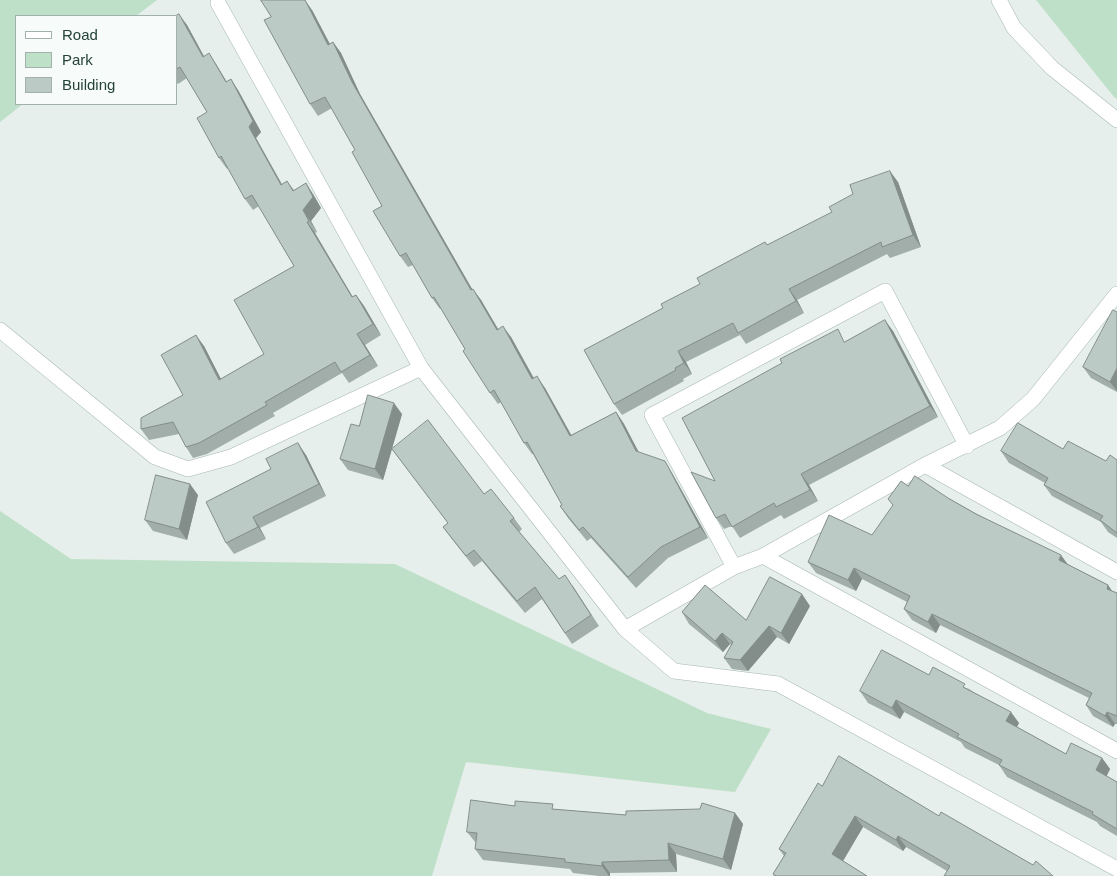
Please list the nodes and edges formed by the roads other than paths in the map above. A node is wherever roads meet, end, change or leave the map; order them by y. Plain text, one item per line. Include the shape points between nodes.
1 (999, 0) edge
2 (218, 2) dead end
3 (1117, 120) edge
4 (1117, 294) edge
5 (0, 330) edge
6 (421, 368) junction
7 (967, 446) junction
8 (925, 465) junction
9 (763, 556) junction
10 (734, 568) junction
11 (1117, 572) edge
12 (625, 629) junction
13 (1117, 750) edge
14 (1117, 869) edge

1 - 3 street via 1014,28 1052,68
2 - 6 street
4 - 7 street via 1033,399 1000,428
5 - 6 street via 155,457 188,469 231,457
6 - 12 street
7 - 8 street
7 - 10 street via 885,292 652,415
8 - 9 street
8 - 11 street
9 - 10 street
9 - 13 street
10 - 12 street
12 - 14 street via 674,671 778,684

